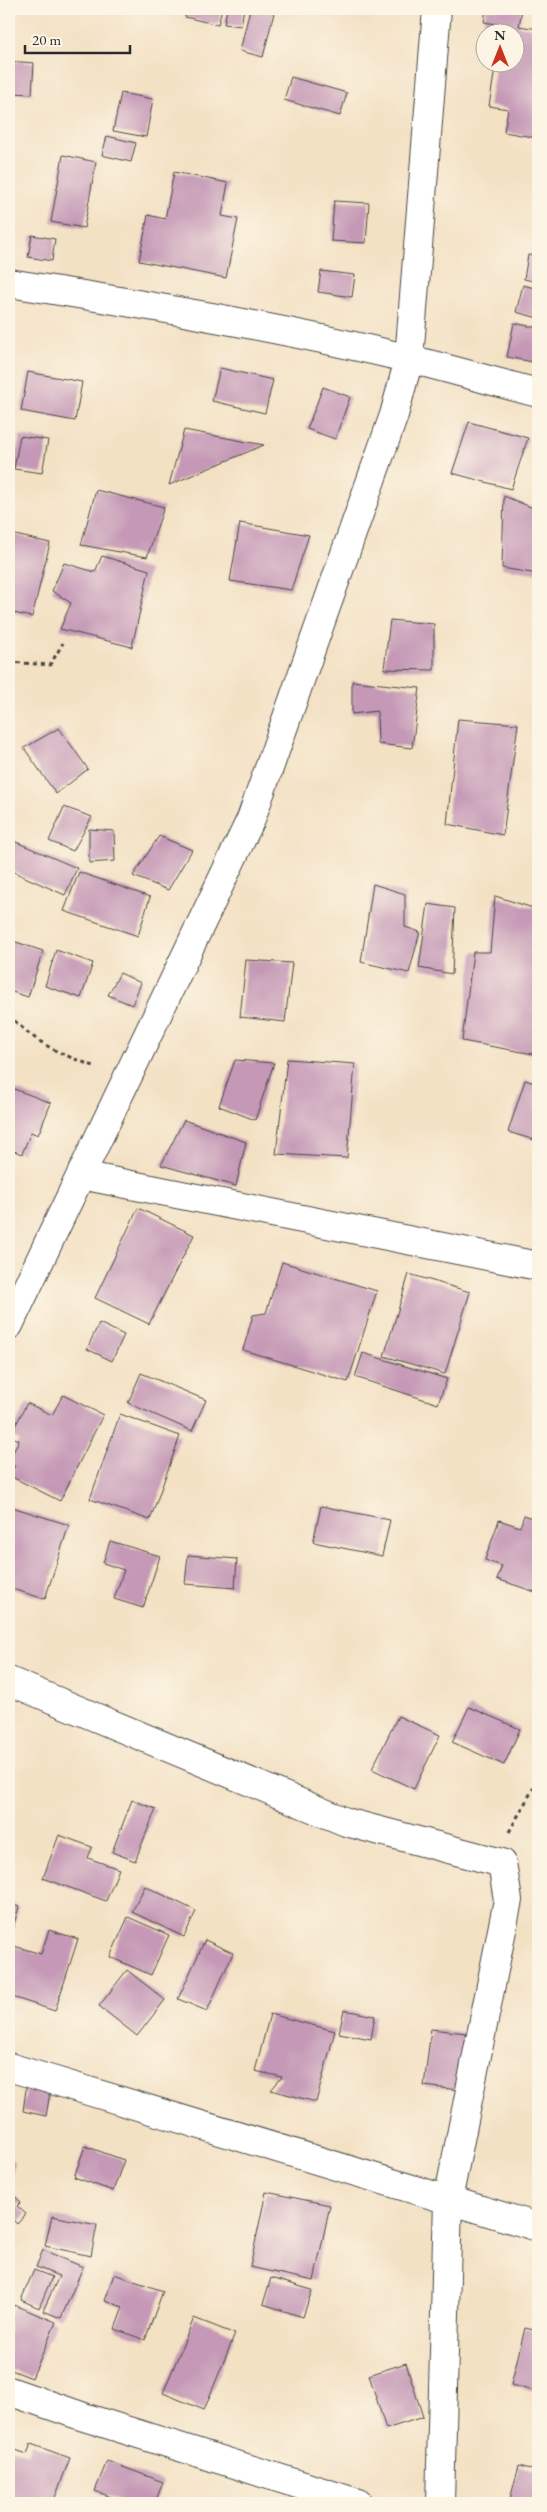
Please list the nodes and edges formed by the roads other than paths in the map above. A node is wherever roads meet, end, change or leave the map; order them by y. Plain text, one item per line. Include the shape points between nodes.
1 (437, 9) edge
2 (9, 283) edge
3 (409, 359) junction
4 (538, 393) edge
5 (81, 1175) junction
6 (538, 1266) edge
7 (9, 1325) edge
8 (9, 1681) edge
9 (9, 2067) edge
10 (448, 2200) junction
11 (538, 2227) edge
12 (9, 2391) edge
13 (358, 2503) edge
14 (440, 2503) edge

1 - 3 street
2 - 3 street via 110,299
3 - 4 street
3 - 5 street via 394,415 251,819
5 - 6 street
5 - 7 street
8 - 10 street via 346,1822 502,1863 508,1900
9 - 10 street
10 - 11 street
10 - 14 street
12 - 13 street via 84,2418

